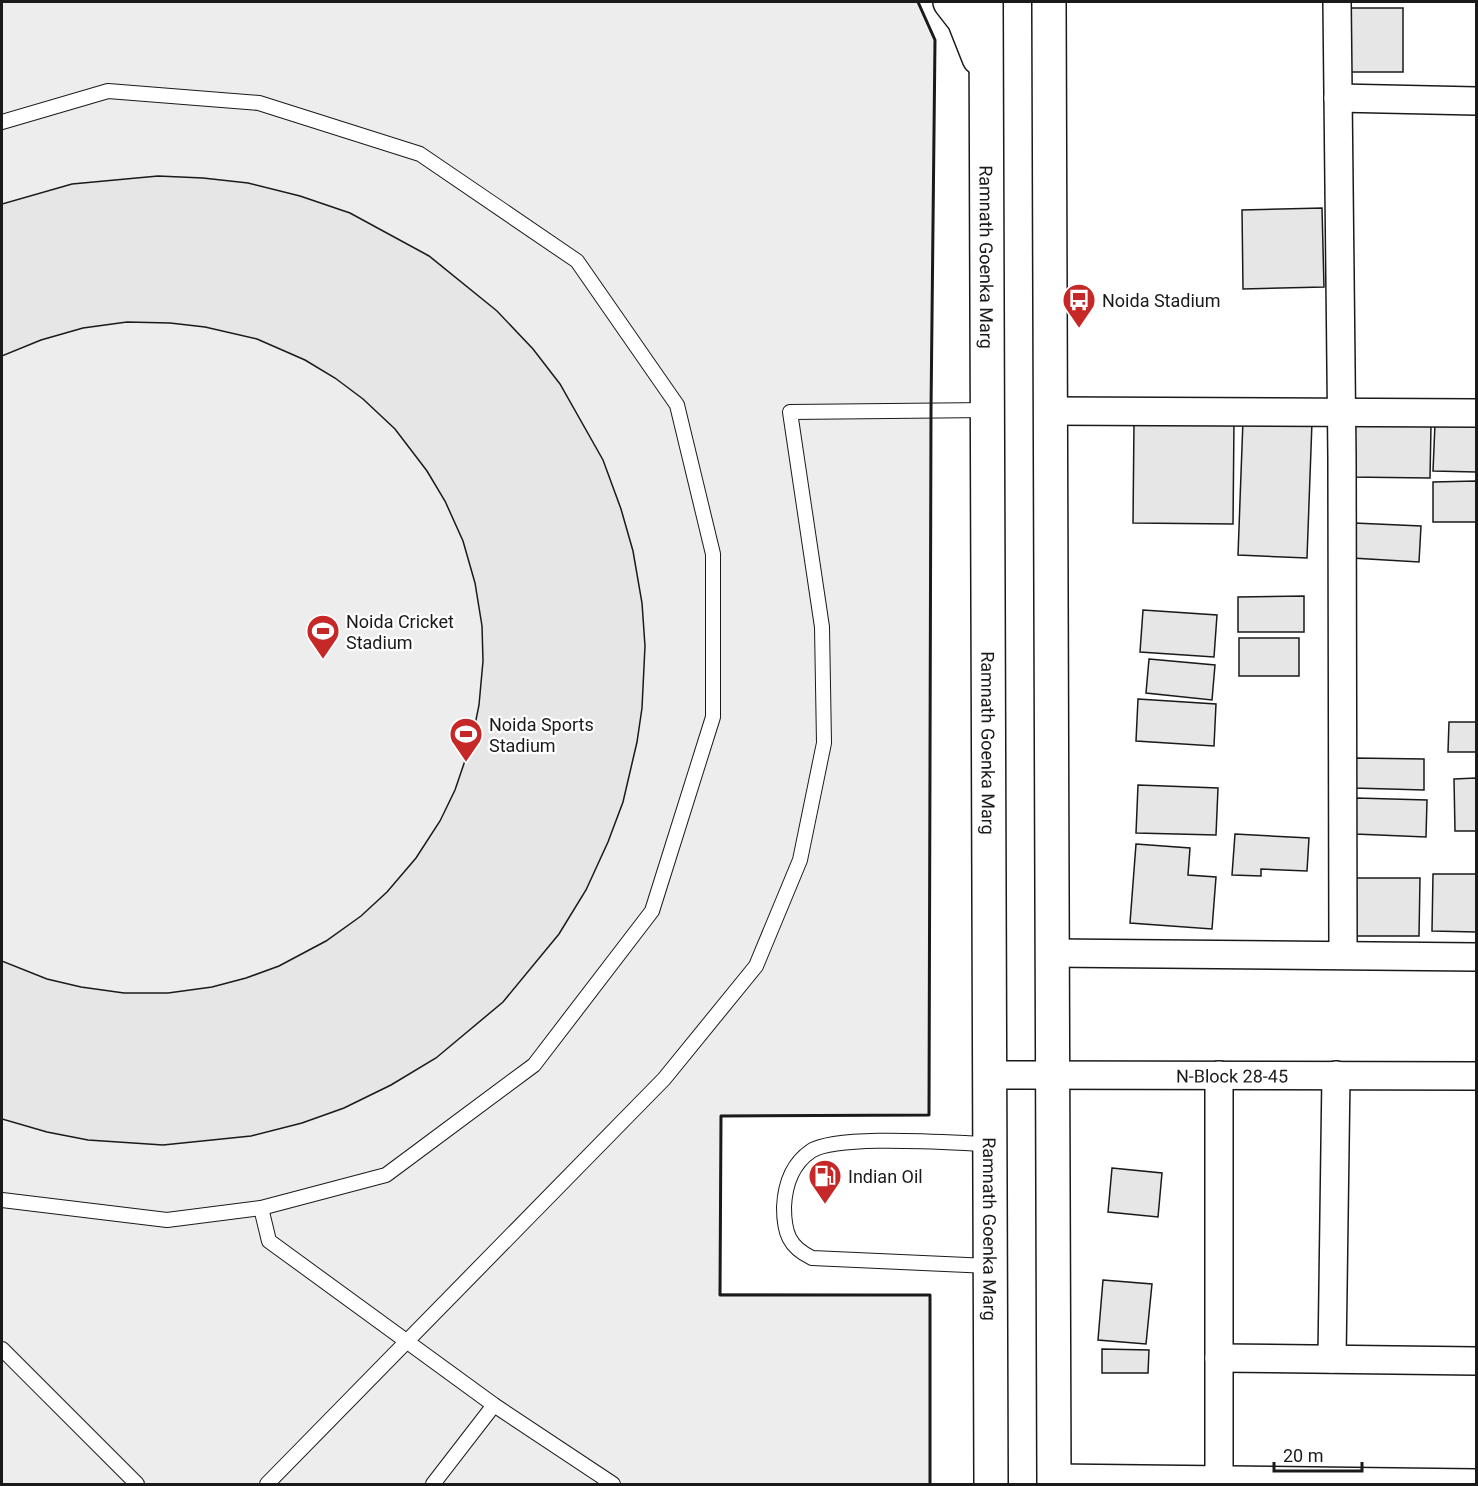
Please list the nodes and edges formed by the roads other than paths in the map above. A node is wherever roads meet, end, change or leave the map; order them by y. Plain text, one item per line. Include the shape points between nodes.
1 (950, 2) edge
2 (986, 2) edge
3 (1049, 2) edge
4 (1337, 2) edge
5 (985, 74) junction
6 (1338, 98) junction
7 (1476, 100) edge
8 (2, 122) edge
9 (988, 410) junction
10 (1050, 411) junction
11 (1342, 413) junction
12 (1476, 413) edge
13 (1052, 953) junction
14 (1343, 956) junction
15 (1476, 957) edge
16 (1053, 1074) junction
17 (989, 1075) junction
18 (1219, 1075) junction
19 (1336, 1075) junction
20 (1476, 1076) edge
21 (989, 1144) junction
22 (2, 1200) edge
23 (261, 1209) junction
24 (989, 1266) junction
25 (406, 1341) junction
26 (2, 1349) edge
27 (1218, 1358) junction
28 (1332, 1359) junction
29 (1476, 1361) edge
30 (494, 1405) junction
31 (1219, 1480) junction
32 (1054, 1481) edge
33 (1349, 1483) edge
34 (1474, 1484) edge
35 (137, 1485) edge
36 (267, 1485) edge
37 (433, 1485) edge
38 (613, 1485) edge
39 (991, 1485) edge

1 - 5 street via 964,20
2 - 5 street, Ramnath Goenka Marg
3 - 10 street
4 - 6 street
5 - 9 street, Ramnath Goenka Marg
6 - 7 street
6 - 11 street
8 - 23 lane via 108,91 143,93 259,103 420,154 577,261 677,405 713,554 713,717 652,911 534,1065 386,1175
9 - 17 street, Ramnath Goenka Marg
9 - 25 lane via 790,412 822,639 824,743 800,860 756,966 664,1079
10 - 11 street
10 - 13 street
11 - 12 street
11 - 14 street
13 - 14 street
13 - 16 street
14 - 15 street
16 - 17 street, N-Block 28-45
16 - 18 street, N-Block 28-45
16 - 32 street
17 - 21 street, Ramnath Goenka Marg
18 - 19 street, N-Block 28-45
18 - 27 street
19 - 20 street, N-Block 28-45
19 - 28 street
21 - 24 street, Ramnath Goenka Marg
21 - 24 lane via 842,1142 812,1150 790,1175 784,1226 794,1246 812,1258
22 - 23 lane via 167,1220
23 - 25 lane via 269,1241
24 - 39 street, Ramnath Goenka Marg
25 - 30 lane
25 - 36 lane
26 - 35 lane
27 - 28 street
27 - 31 street
28 - 29 street
30 - 37 lane
30 - 38 lane
31 - 32 street
31 - 33 street
33 - 34 street

